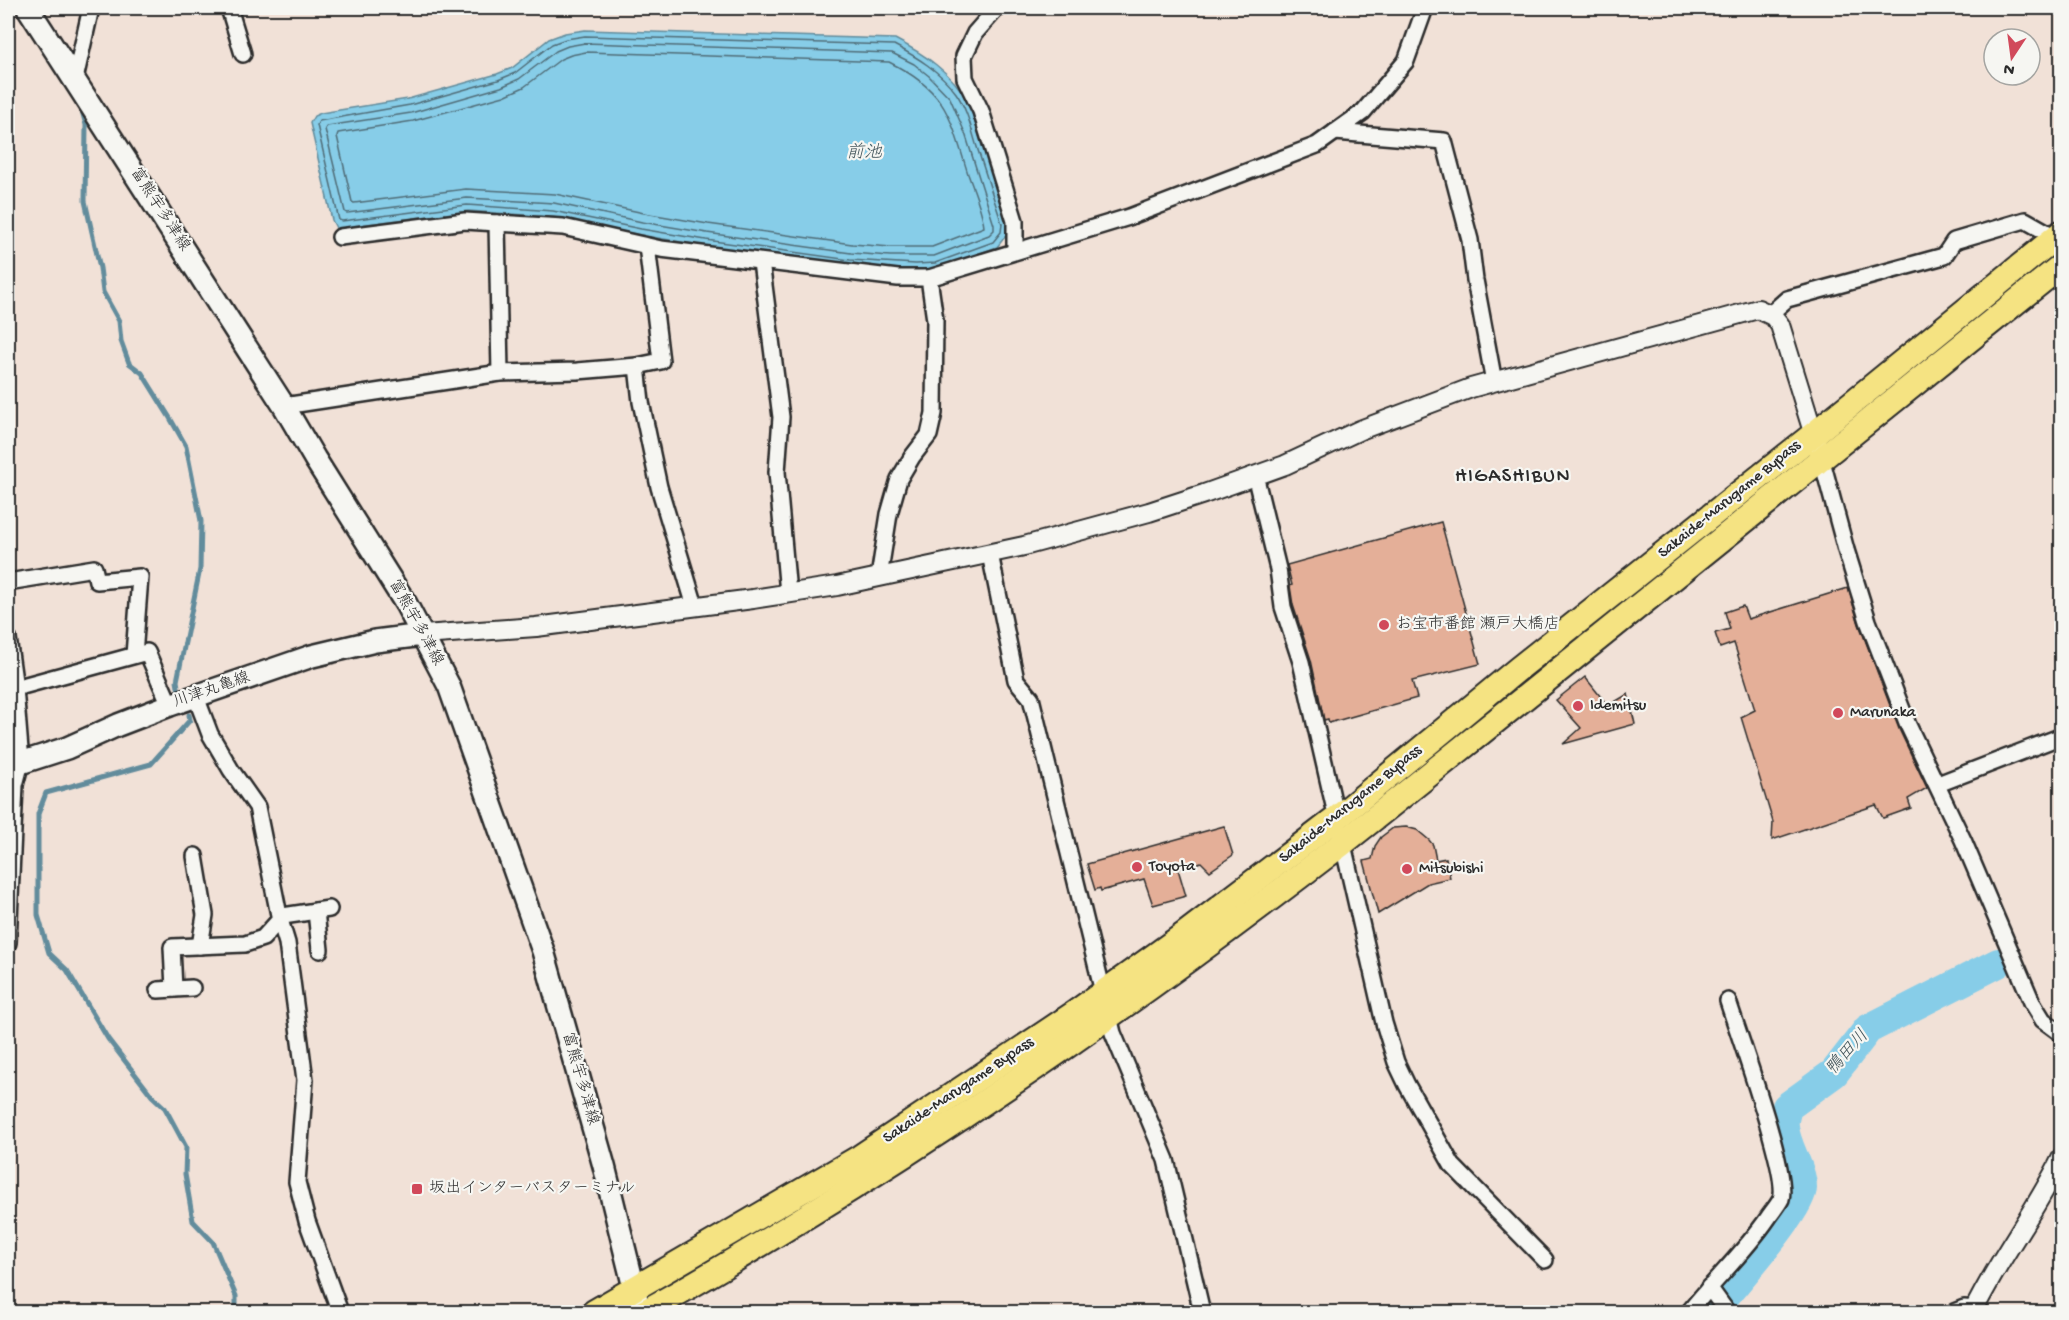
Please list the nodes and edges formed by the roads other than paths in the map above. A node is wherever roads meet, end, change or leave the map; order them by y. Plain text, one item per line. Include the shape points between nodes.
1 (28, 8) edge
2 (91, 8) edge
3 (229, 8) edge
4 (997, 8) edge
5 (1425, 8) edge
6 (243, 54) dead end
7 (75, 79) junction
8 (1335, 132) junction
9 (497, 223) junction
10 (2058, 234) edge
11 (340, 237) dead end
12 (648, 246) junction
13 (1015, 251) junction
14 (761, 262) junction
15 (2061, 265) edge
16 (929, 278) junction
17 (1770, 314) junction
18 (637, 366) junction
19 (500, 373) junction
20 (1494, 382) junction
21 (284, 406) junction
22 (1814, 434) junction
23 (1822, 461) junction
24 (1255, 475) junction
25 (990, 554) junction
26 (879, 577) junction
27 (8, 582) edge
28 (788, 593) junction
29 (695, 606) junction
30 (423, 635) junction
31 (8, 638) edge
32 (134, 655) junction
33 (15, 688) junction
34 (196, 697) junction
35 (170, 705) junction
36 (2061, 736) edge
37 (13, 765) edge
38 (1938, 784) junction
39 (1337, 818) junction
40 (1342, 843) junction
41 (195, 856) dead end
42 (280, 920) junction
43 (8, 943) edge
44 (200, 946) junction
45 (320, 950) dead end
46 (192, 988) dead end
47 (174, 989) junction
48 (158, 990) dead end
49 (1104, 993) junction
50 (1728, 1001) dead end
51 (1110, 1016) junction
52 (2061, 1034) edge
53 (2061, 1157) edge
54 (1545, 1260) dead end
55 (1709, 1287) junction
56 (635, 1288) junction
57 (1974, 1311) edge
58 (340, 1312) edge
59 (594, 1312) edge
60 (642, 1312) edge
61 (1202, 1312) edge
62 (1689, 1312) edge
63 (1727, 1312) edge
64 (1954, 1312) edge

1 - 7 main road, 富熊宇多津線
2 - 7 street
3 - 6 street
4 - 13 street via 975,33 964,56 965,78 981,111 1015,221
5 - 8 street via 1406,61 1363,112
7 - 21 main road, 富熊宇多津線
8 - 13 street via 1317,145 1233,179 1130,217
8 - 20 street via 1444,141 1470,240
9 - 11 street via 465,221
9 - 12 street via 563,227
9 - 19 street
10 - 17 street via 2025,220 1954,241 1944,255 1786,299
10 - 22 highway, Sakaide-Marugame Bypass
12 - 14 street
12 - 18 street via 660,362
13 - 16 street
14 - 16 street
14 - 28 street via 782,417 777,472
15 - 23 highway, Sakaide-Marugame Bypass
16 - 26 street via 935,320 934,413 929,435 899,479
17 - 20 street via 1758,309
17 - 22 street via 1780,325
18 - 19 street
18 - 29 street via 659,487
19 - 21 street
20 - 24 street via 1420,406
21 - 30 main road, 富熊宇多津線
22 - 23 street
22 - 39 highway, Sakaide-Marugame Bypass
23 - 38 street via 1868,621 1908,725
23 - 40 highway, Sakaide-Marugame Bypass
24 - 25 street via 1149,512
24 - 39 street via 1278,569 1282,607 1301,662
25 - 26 street
25 - 49 street via 1016,680 1032,698
26 - 28 street
27 - 32 street via 94,568 98,581 140,577
28 - 29 street
29 - 30 street via 537,627
30 - 34 main road, 川津丸亀線 via 345,647
30 - 56 main road, 富熊宇多津線 via 449,686 543,951
31 - 33 street
32 - 33 street
32 - 35 street via 147,652
33 - 37 street
34 - 35 main road, 川津丸亀線
34 - 42 street via 210,734 257,807
35 - 37 main road, 川津丸亀線 via 67,748
36 - 38 street
37 - 43 street
38 - 52 street via 2032,1002 2043,1020
39 - 40 street
39 - 49 highway, Sakaide-Marugame Bypass
40 - 51 highway, Sakaide-Marugame Bypass
40 - 54 street via 1384,1023 1407,1085 1452,1165
41 - 44 street via 205,915
42 - 44 street via 262,938 245,944
42 - 45 street via 322,910
42 - 58 street via 287,942 305,1080 297,1182
44 - 47 street via 172,947
46 - 47 street
47 - 48 street
49 - 51 street
49 - 56 highway, Sakaide-Marugame Bypass via 860,1157
50 - 55 street via 1773,1139 1781,1197 1750,1244
51 - 60 highway, Sakaide-Marugame Bypass via 869,1178 687,1289
51 - 61 street via 1113,1033 1166,1160
53 - 57 street
55 - 62 street
55 - 63 street
56 - 59 highway, Sakaide-Marugame Bypass
56 - 60 main road, 富熊宇多津線
57 - 64 street via 1964,1308

